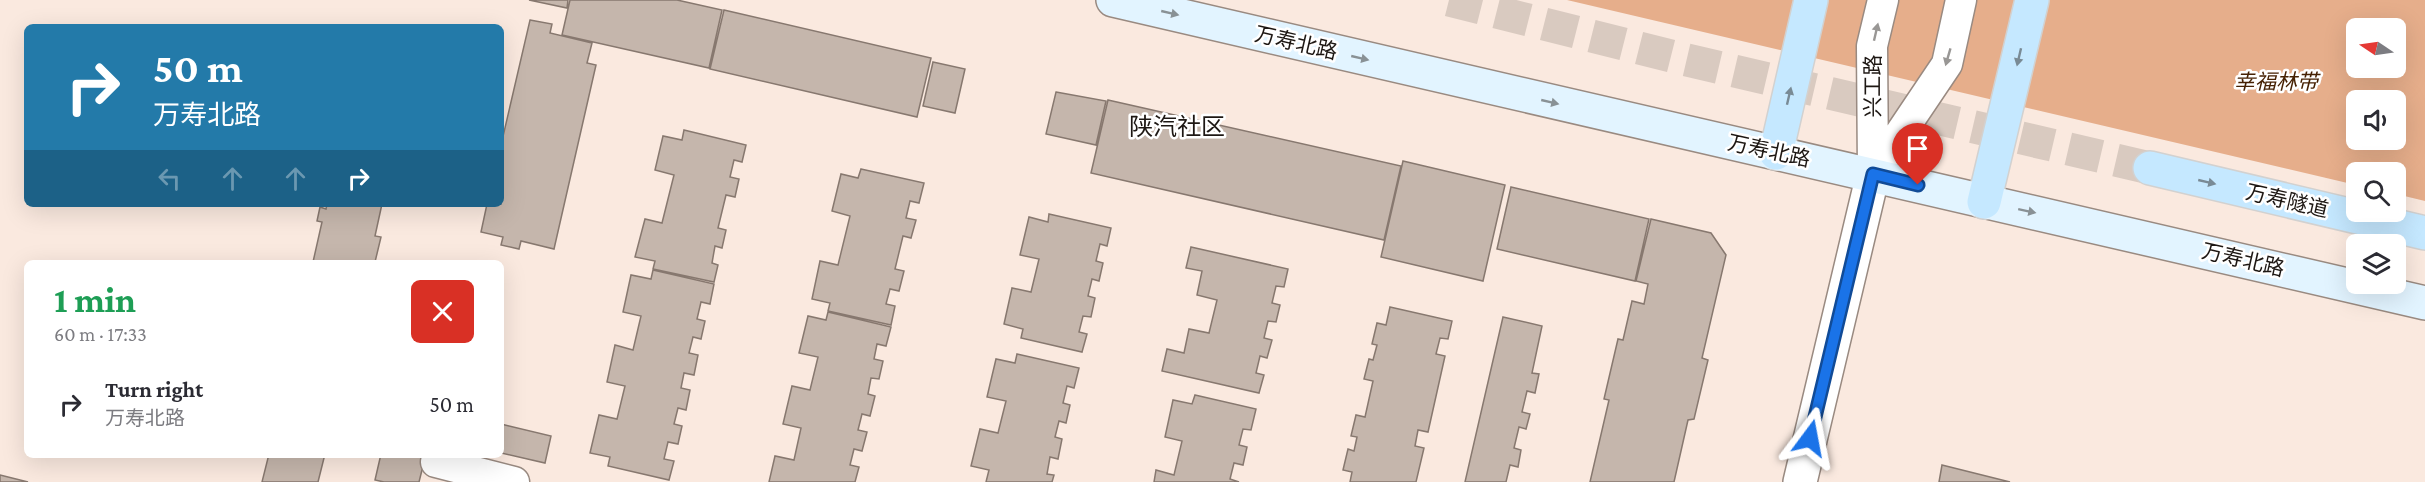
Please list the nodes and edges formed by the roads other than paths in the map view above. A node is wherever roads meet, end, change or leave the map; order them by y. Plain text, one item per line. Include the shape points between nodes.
1 (1113, 0) edge
2 (1811, 0) edge
3 (1883, 0) edge
4 (1961, 0) edge
5 (2032, 0) edge
6 (1776, 153) junction
7 (2150, 168) tunnel mouth
8 (1873, 174) junction
9 (1984, 202) junction
10 (2425, 233) edge
11 (2425, 303) edge
12 (436, 462) dead end
13 (514, 482) edge
14 (1800, 482) edge

1 -> 6 main road, 万寿北路
6 -> 2 main road
8 -> 3 street, 兴工路 via 1872,46
4 -> 8 street, 兴工路 via 1947,64
5 -> 9 main road
6 - 8 main road, 万寿北路
7 -> 10 main road, 万寿隧道
8 - 9 main road, 万寿北路
8 - 14 street, 兴工路
9 -> 11 main road, 万寿北路
12 - 13 street

